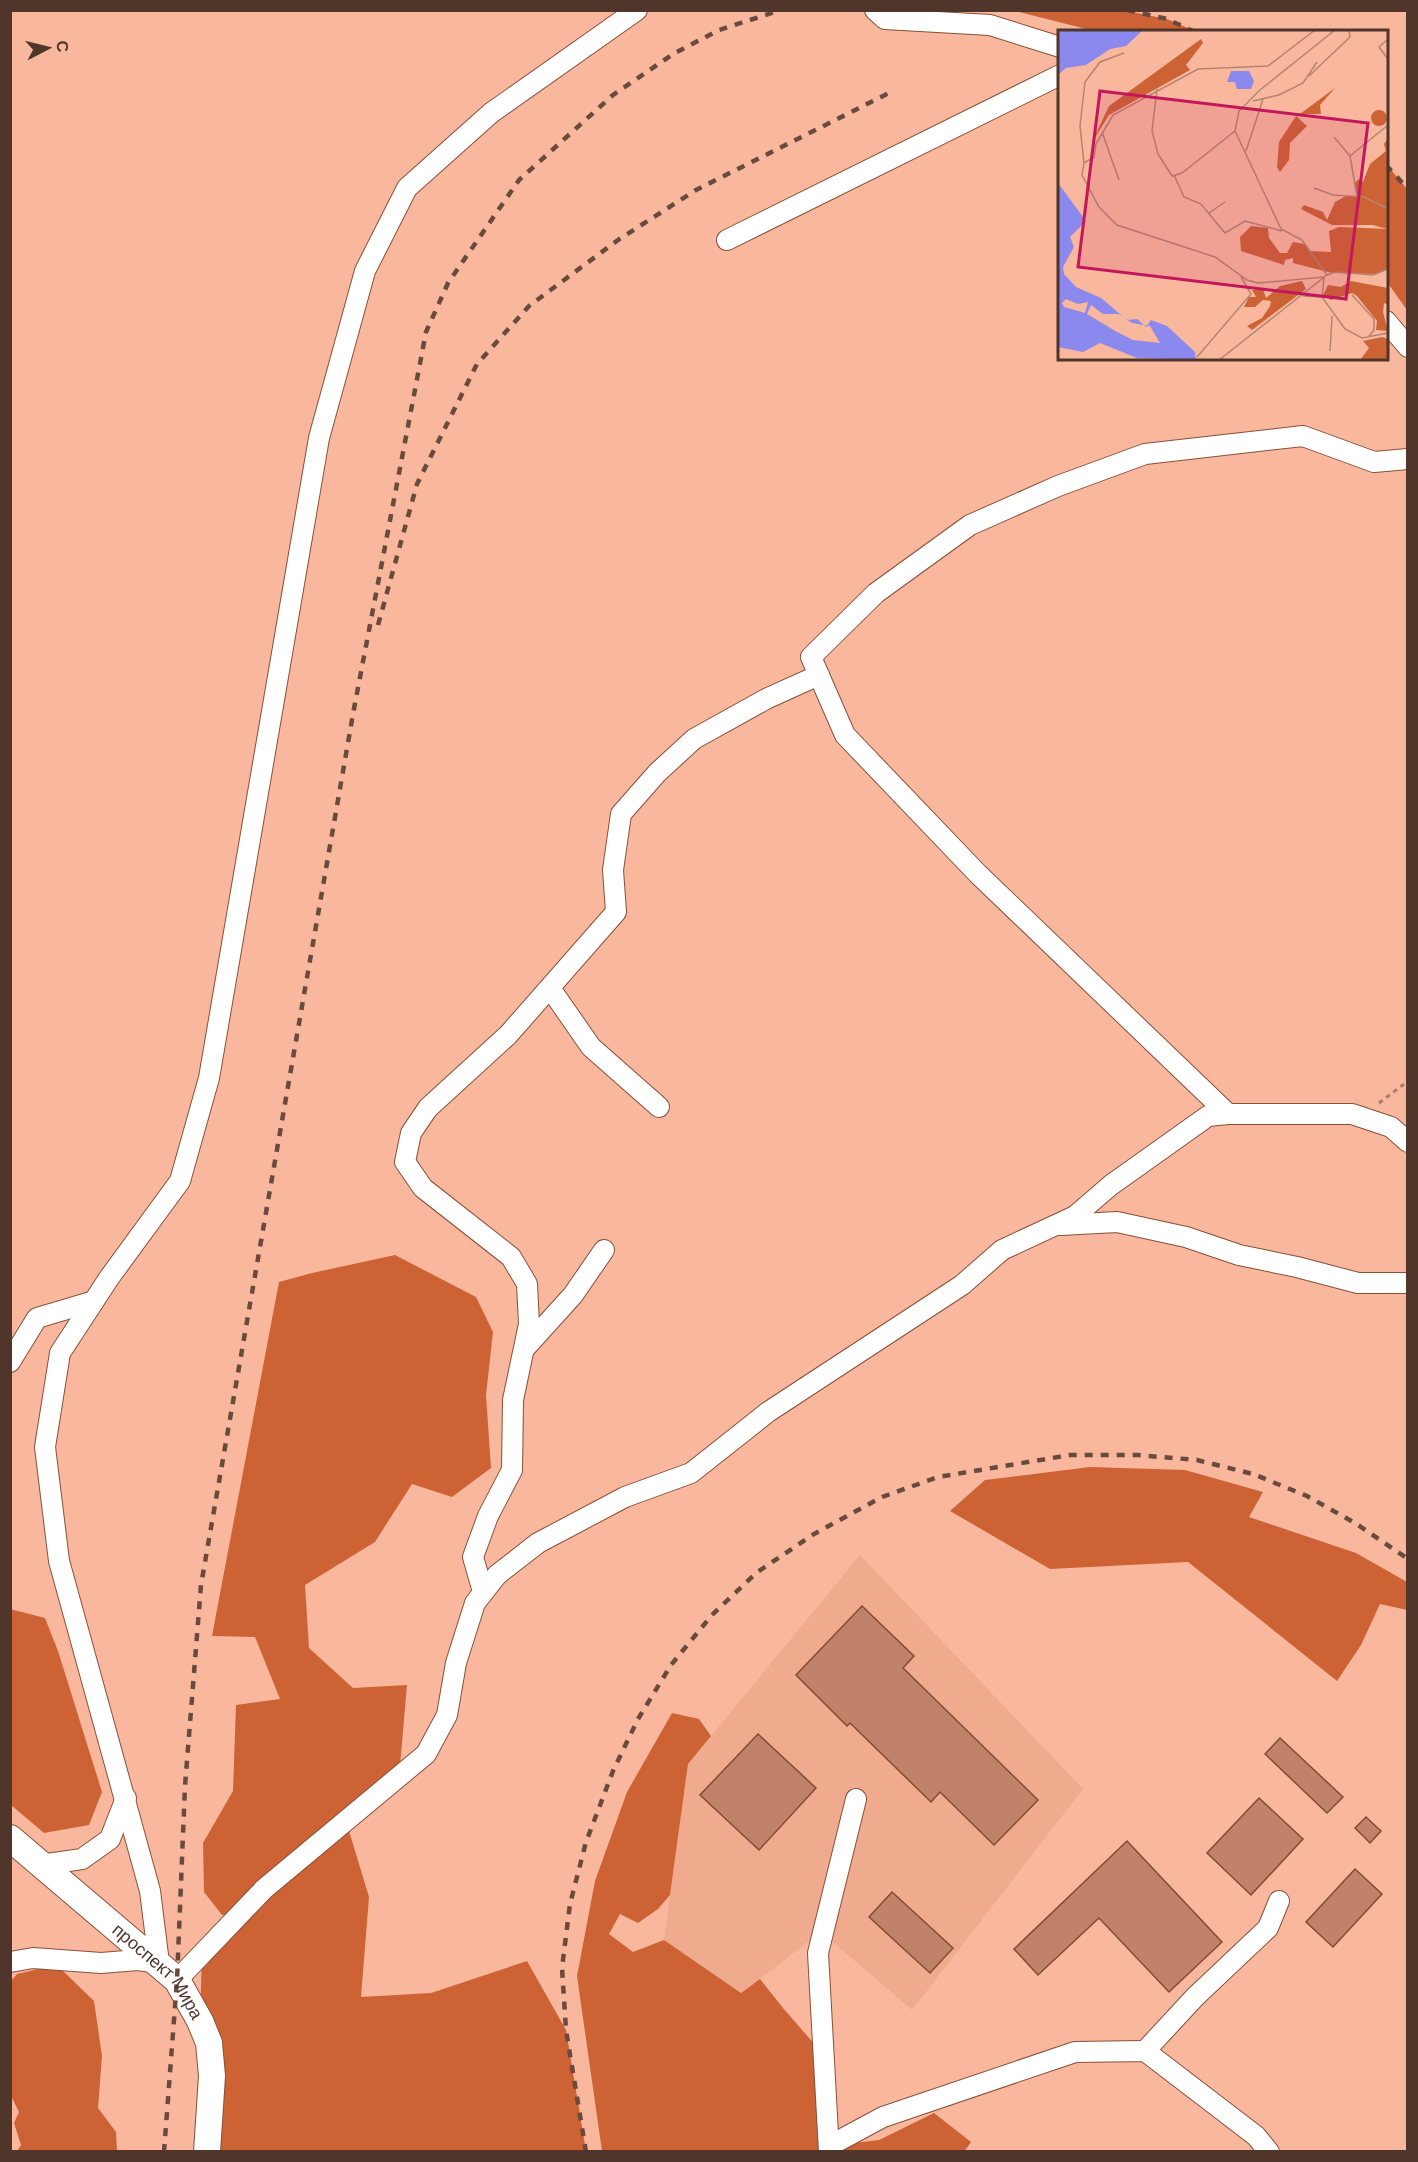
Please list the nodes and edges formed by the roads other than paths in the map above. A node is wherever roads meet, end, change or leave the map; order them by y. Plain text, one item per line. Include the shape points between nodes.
1 (637, 10) edge
2 (875, 10) edge
3 (1058, 47) edge
4 (1058, 75) edge
5 (726, 240) dead end
6 (1388, 323) edge
7 (1407, 347) edge
8 (1407, 459) edge
9 (819, 675) junction
10 (550, 988) junction
11 (659, 1107) dead end
12 (1228, 1114) junction
13 (1407, 1142) edge
14 (1057, 1225) junction
15 (604, 1250) dead end
16 (1407, 1283) edge
17 (94, 1301) junction
18 (524, 1350) junction
19 (10, 1362) edge
20 (483, 1592) junction
21 (126, 1798) junction
22 (856, 1799) dead end
23 (10, 1838) edge
24 (40, 1865) junction
25 (1279, 1901) dead end
26 (10, 1962) edge
27 (168, 1972) junction
28 (1145, 2051) junction
29 (829, 2149) edge
30 (207, 2151) edge
31 (1269, 2151) edge

1 - 17 street via 491,113 407,189 365,271 319,438 209,1078 180,1181
2 - 3 street via 885,19 990,25
4 - 5 street
6 - 7 street
8 - 9 street via 1374,462 1302,436 1145,454 1058,486 970,525 876,593 811,657
9 - 10 street via 694,739 621,814 613,870 616,912
9 - 12 street via 845,735 978,874
10 - 11 street via 591,1047
10 - 18 street via 508,1035 428,1108 411,1133 405,1162 423,1188 512,1257 528,1284 529,1324
12 - 13 street via 1352,1113 1392,1127
12 - 14 street via 1208,1116 1111,1185 1076,1216
14 - 16 street via 1117,1222 1358,1283
14 - 20 street via 1002,1250 962,1285 768,1412 691,1473 625,1497 538,1543 497,1575
15 - 18 street via 573,1295
17 - 19 street via 36,1318
17 - 21 street via 60,1353 45,1447 59,1561
18 - 20 street via 513,1400 512,1470 473,1557
20 - 27 street via 475,1603 456,1663 447,1715 426,1754
21 - 24 street via 111,1839 82,1859
21 - 27 street
22 - 29 street via 818,1953
23 - 24 main road, проспект Мира
24 - 27 main road, проспект Мира
25 - 28 street via 1268,1928
26 - 27 street via 33,1958 101,1963 138,1960
27 - 30 main road, проспект Мира via 200,2021 209,2043 212,2076
28 - 29 street via 1075,2052 883,2117
28 - 31 street via 1256,2136

